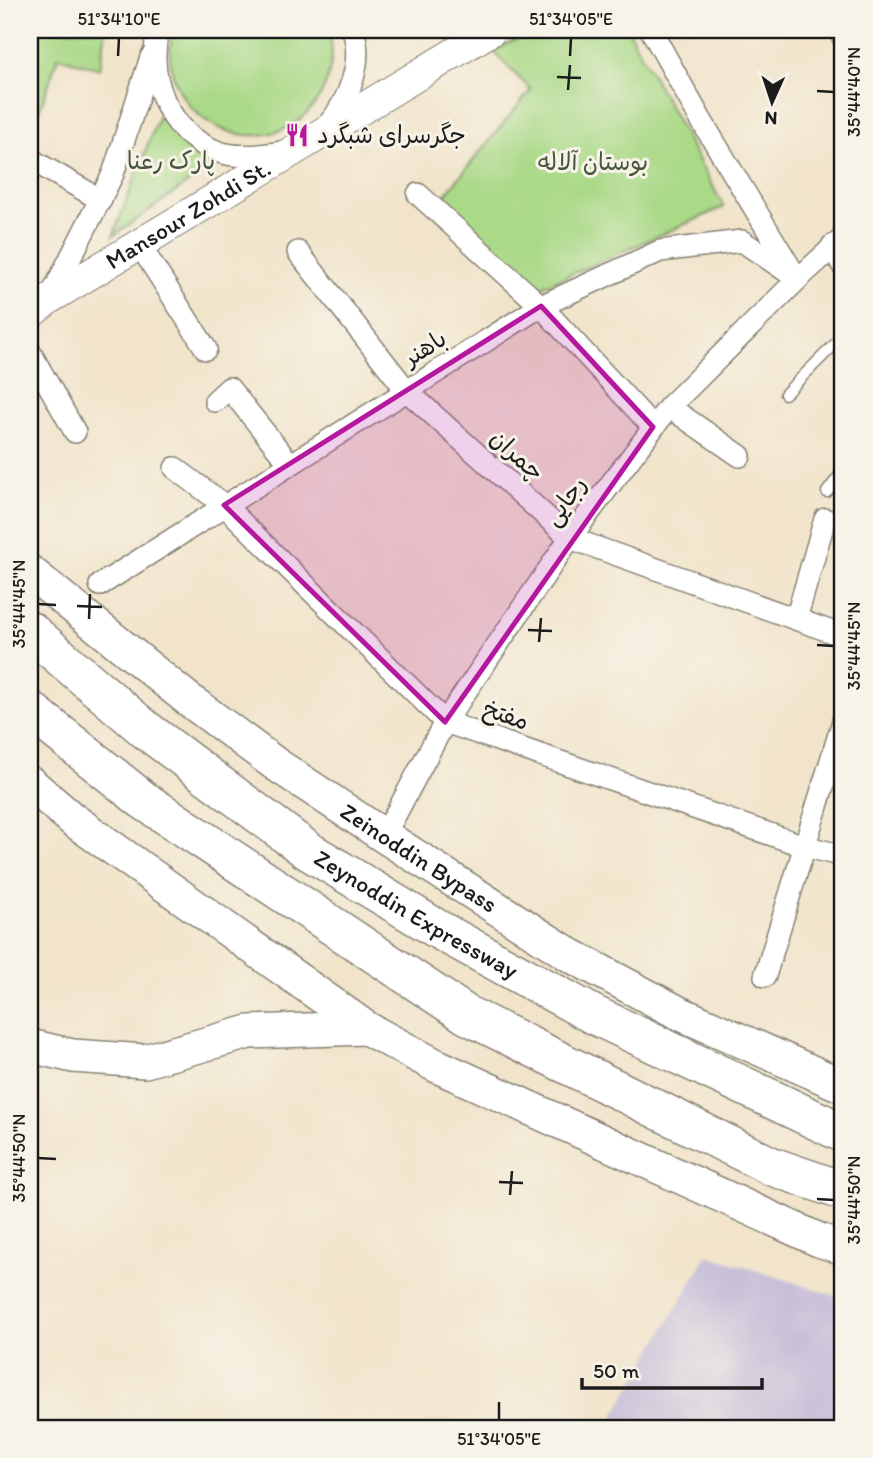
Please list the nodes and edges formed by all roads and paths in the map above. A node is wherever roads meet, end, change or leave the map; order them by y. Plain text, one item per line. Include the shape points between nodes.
1 (353, 30) edge
2 (492, 30) edge
3 (651, 30) edge
4 (839, 30) edge
5 (843, 37) edge
6 (156, 39) edge
7 (313, 140) junction
8 (30, 159) edge
9 (418, 194) dead end
10 (101, 200) junction
11 (838, 242) edge
12 (139, 244) junction
13 (298, 252) dead end
14 (843, 266) edge
15 (797, 279) junction
16 (541, 306) junction
17 (39, 307) edge
18 (843, 336) edge
19 (206, 348) dead end
20 (30, 352) edge
21 (407, 391) junction
22 (785, 394) dead end
23 (215, 401) dead end
24 (669, 407) junction
25 (653, 426) junction
26 (75, 432) dead end
27 (740, 456) dead end
28 (290, 464) junction
29 (175, 468) dead end
30 (843, 471) edge
31 (827, 492) dead end
32 (224, 505) junction
33 (825, 519) dead end
34 (570, 538) junction
35 (30, 572) edge
36 (100, 585) dead end
37 (796, 619) junction
38 (30, 631) edge
39 (843, 636) edge
40 (30, 710) edge
41 (843, 721) edge
42 (445, 722) junction
43 (274, 763) junction
44 (30, 783) edge
45 (384, 836) junction
46 (804, 846) junction
47 (843, 856) edge
48 (765, 976) dead end
49 (366, 1028) junction
50 (30, 1045) edge
51 (701, 1066) junction
52 (843, 1086) edge
53 (843, 1133) edge
54 (843, 1191) edge
55 (843, 1248) edge

1 - 7 street via 357,65 349,90 338,113
2 - 7 main road, Mansour Zohdi St.
3 - 15 street
4 - 5 street
6 - 7 street via 155,75 162,99 195,139 218,152 246,155 290,150
6 - 10 street
7 - 12 main road, Mansour Zohdi St.
8 - 10 street
9 - 16 street
10 - 17 street
11 - 14 street
11 - 15 street, رجایی
12 - 17 main road, Mansour Zohdi St.
12 - 19 street
13 - 21 street, چمران
15 - 16 street, باهنر via 742,241 660,251
15 - 24 street, رجایی
16 - 21 street, باهنر
16 - 25 street
18 - 22 lane
20 - 26 street
21 - 28 street, باهنر
21 - 34 street, چمران
23 - 28 street via 229,388
24 - 25 street, رجایی
24 - 27 street
25 - 34 street, رجایی
28 - 32 street, باهنر
29 - 32 street, مفتخ
30 - 31 lane
32 - 36 street, باهنر
32 - 42 street, مفتخ
33 - 37 street
34 - 37 street, چمران
34 - 42 street, رجایی
35 - 43 main road, Zeinoddin Bypass
37 - 39 street, چمران
38 - 51 highway, Zeynoddin Expressway via 146,730 307,850 462,943 592,1014
40 - 54 highway, Zeynoddin Expressway via 143,800 467,1015 771,1166
41 - 46 street
42 - 45 street, رجایی
42 - 46 street, مفتخ
43 - 45 main road, Zeinoddin Bypass
43 - 51 main road via 538,963
44 - 49 main road via 72,819
45 - 52 main road, Zeinoddin Bypass via 570,955 677,1012
46 - 47 street, مفتخ
46 - 48 street
49 - 50 main road via 249,1032 145,1061 73,1056
49 - 55 main road via 627,1154
51 - 53 highway, Zeynoddin Expressway

